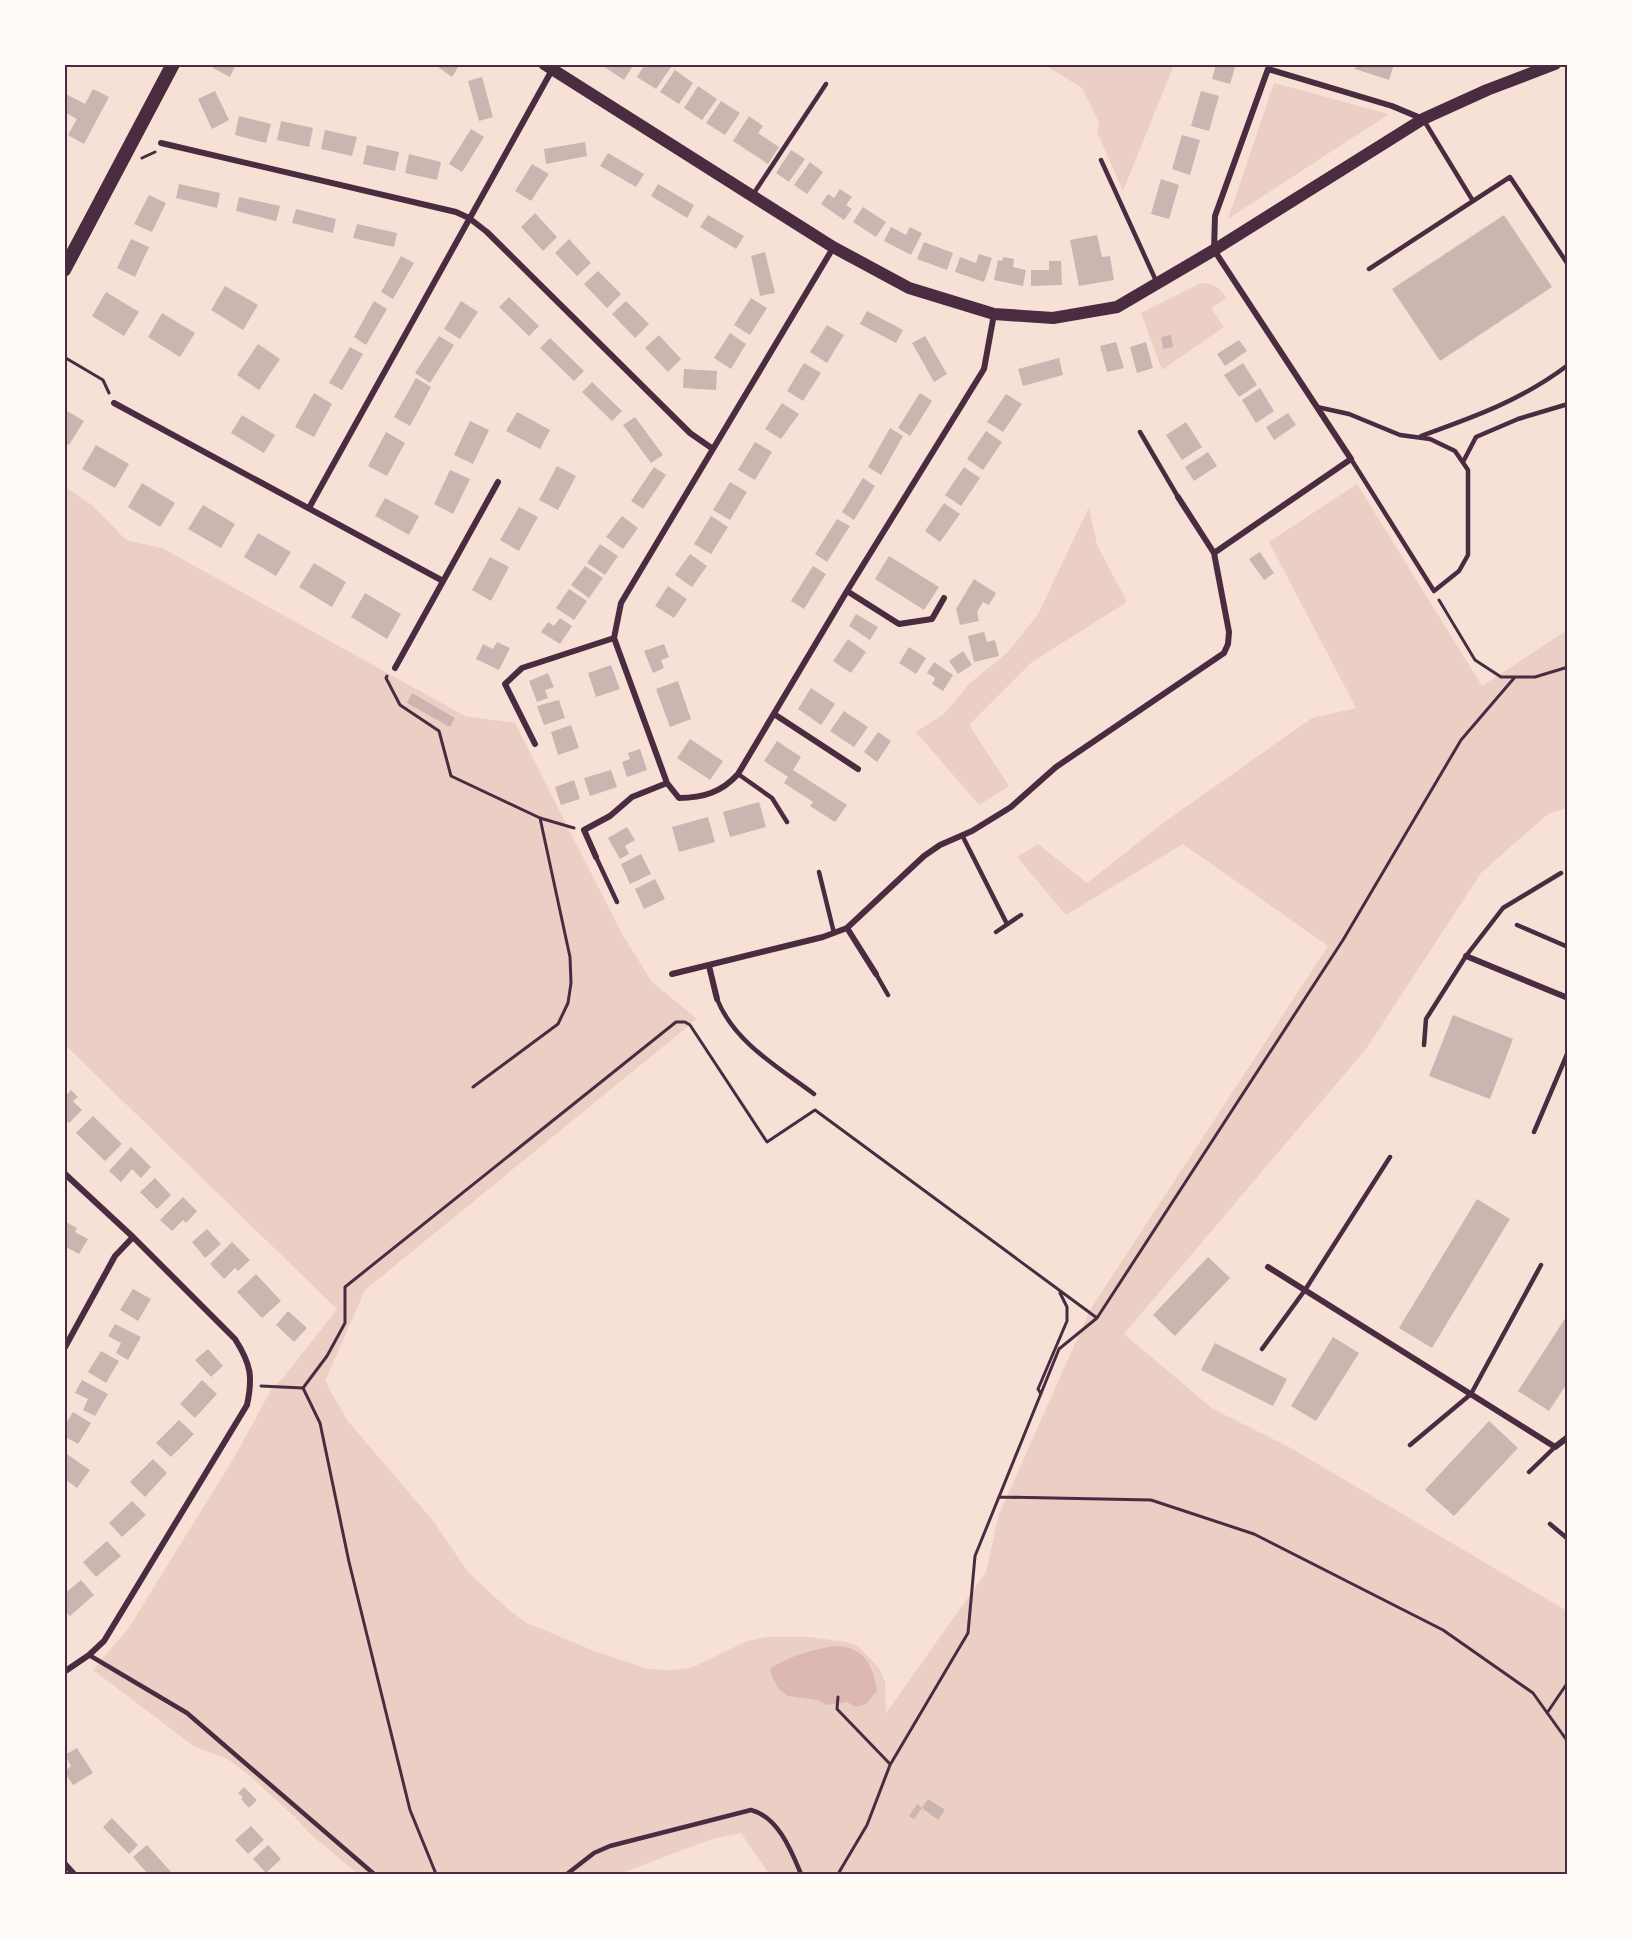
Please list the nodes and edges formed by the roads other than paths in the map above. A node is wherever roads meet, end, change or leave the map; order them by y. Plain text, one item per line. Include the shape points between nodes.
1 (173, 64) edge
2 (1555, 64) edge
3 (548, 67) edge
4 (826, 84) dead end
5 (1423, 119) junction
6 (161, 143) dead end
7 (1101, 160) dead end
8 (752, 196) junction
9 (1473, 201) junction
10 (469, 219) junction
11 (834, 247) junction
12 (1214, 250) junction
13 (1567, 263) edge
14 (1369, 269) dead end
15 (64, 270) edge
16 (1157, 284) junction
17 (994, 314) junction
18 (1568, 365) edge
19 (114, 403) road end
20 (1568, 404) edge
21 (1317, 406) junction
22 (1140, 432) dead end
23 (1418, 437) junction
24 (713, 449) junction
25 (1351, 459) junction
26 (1463, 462) junction
27 (498, 482) dead end
28 (1178, 497) joint
29 (309, 508) junction
30 (1214, 553) junction
31 (443, 581) junction
32 (847, 591) junction
33 (944, 598) dead end
34 (614, 638) junction
35 (395, 668) road end
36 (774, 714) junction
37 (536, 744) dead end
38 (858, 769) dead end
39 (738, 774) junction
40 (667, 783) junction
41 (787, 822) dead end
42 (962, 835) junction
43 (596, 856) joint
44 (819, 872) dead end
45 (1561, 873) dead end
46 (617, 902) dead end
47 (1021, 915) dead end
48 (1007, 924) junction
49 (1517, 925) dead end
50 (847, 928) junction
51 (996, 932) dead end
52 (834, 933) junction
53 (1568, 947) edge
54 (1466, 956) junction
55 (710, 966) junction
56 (876, 974) joint
57 (672, 975) dead end
58 (888, 995) dead end
59 (1568, 998) edge
60 (717, 999) joint
61 (1424, 1045) dead end
62 (1568, 1052) edge
63 (814, 1094) dead end
64 (1534, 1132) dead end
65 (1390, 1157) dead end
66 (64, 1173) edge
67 (133, 1237) junction
68 (1541, 1265) dead end
69 (1268, 1267) dead end
70 (1305, 1290) junction
71 (64, 1349) edge
72 (1262, 1349) dead end
73 (1471, 1394) junction
74 (1568, 1437) edge
75 (1410, 1445) dead end
76 (1555, 1447) junction
77 (1529, 1472) dead end
78 (1550, 1524) dead end
79 (1568, 1539) edge
80 (90, 1655) junction
81 (64, 1672) edge
82 (64, 1863) edge
83 (74, 1875) edge
84 (374, 1875) edge
85 (567, 1875) edge
86 (801, 1875) edge

1 - 15 main road
2 - 5 main road
3 - 8 main road
3 - 10 street
4 - 8 lane
5 - 9 lane
5 - 12 main road
5 - 12 street via 1268,69 1215,216
6 - 10 street via 456,212
7 - 16 lane
8 - 11 main road
9 - 13 lane via 1510,177
9 - 14 lane
10 - 24 street via 487,232 690,433
10 - 29 street
11 - 17 main road via 909,288
11 - 24 street
12 - 16 main road
12 - 21 street
16 - 17 main road via 1117,307 1053,318
17 - 32 street via 984,369
18 - 23 lane via 1527,393 1492,410
19 - 29 street
20 - 26 lane via 1518,418 1476,437
21 - 23 lane via 1349,414 1400,435
21 - 25 street
22 - 28 lane
23 - 26 lane via 1455,451
24 - 34 street via 621,603
25 - 26 lane via 1434,591 1459,571 1468,555 1468,470
25 - 30 street
27 - 31 street
28 - 30 street
29 - 31 street
30 - 42 street via 1229,632 1224,653 1056,767 994,819
31 - 35 street
32 - 33 street via 899,624 932,620
32 - 36 street
34 - 37 street via 522,668 506,684
34 - 40 street
36 - 38 street
36 - 39 street
39 - 40 street via 726,787 695,798 679,798
39 - 41 lane via 772,798
40 - 43 street via 632,797 610,816 584,830
42 - 48 lane
42 - 50 street via 924,856
43 - 46 lane
44 - 52 lane
45 - 54 lane via 1503,908
47 - 48 lane
48 - 51 lane
49 - 53 lane
50 - 52 street
50 - 56 street
52 - 55 street
54 - 59 street
54 - 61 lane via 1426,1019
55 - 57 street
55 - 60 street
56 - 58 lane
60 - 63 lane via 727,1020 744,1040
62 - 64 lane
65 - 70 lane
66 - 67 street
67 - 71 street via 116,1256
67 - 80 street via 235,1339 248,1359 251,1384 247,1406 104,1641
68 - 73 lane
69 - 70 street
70 - 72 lane
70 - 73 street
73 - 75 lane
73 - 76 street
74 - 76 street
76 - 77 lane
78 - 79 lane
80 - 81 street
80 - 84 lane via 187,1713
82 - 83 street
85 - 86 lane via 594,1853 610,1846 751,1810 770,1819

